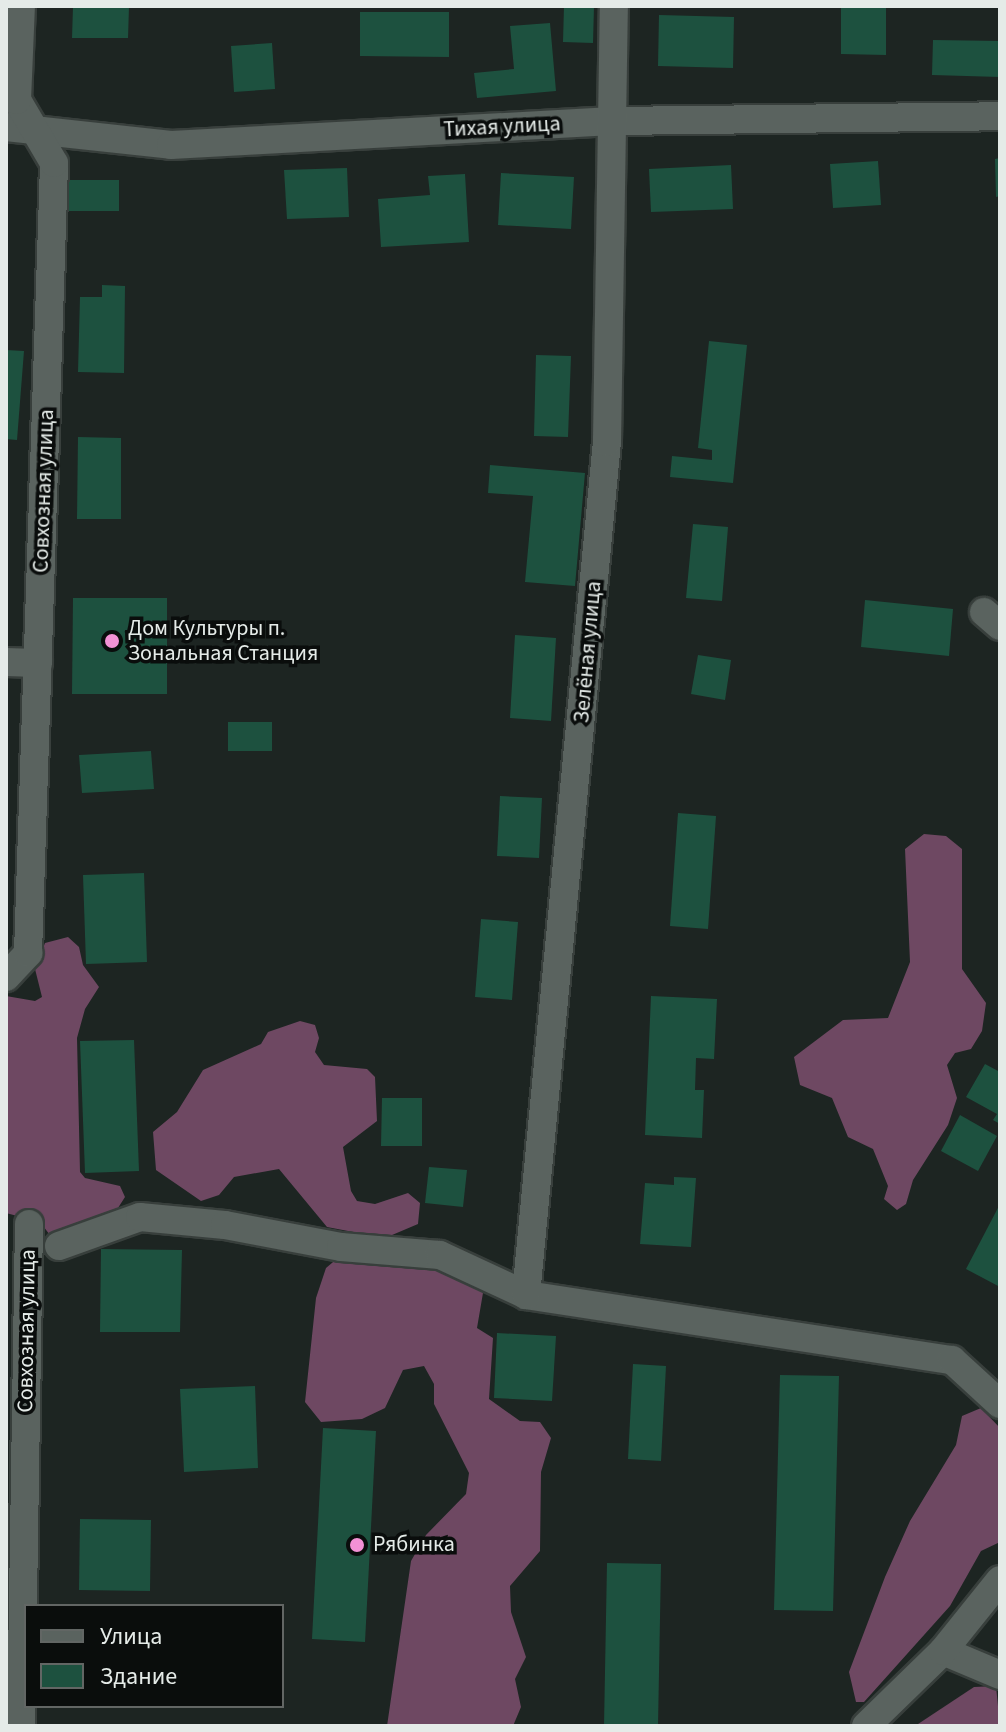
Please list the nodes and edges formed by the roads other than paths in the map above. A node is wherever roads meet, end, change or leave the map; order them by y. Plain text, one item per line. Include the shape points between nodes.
1 (21, 6) edge
2 (614, 6) edge
3 (1000, 116) edge
4 (612, 121) junction
5 (6, 127) edge
6 (36, 132) junction
7 (6, 662) edge
8 (38, 663) junction
9 (6, 977) edge
10 (29, 1224) dead end
11 (59, 1246) dead end
12 (526, 1295) junction
13 (999, 1401) edge
14 (16, 1449) edge
15 (1000, 1580) edge
16 (943, 1651) junction
17 (1000, 1675) edge
18 (21, 1726) edge
19 (866, 1726) edge

1 - 6 street, Совхозная улица via 17,100
2 - 4 street, Зелёная улица
3 - 4 street, Тихая улица
4 - 6 street, Тихая улица via 171,145
4 - 12 street, Зелёная улица via 607,442
5 - 6 street, Тихая улица
6 - 8 street, Совхозная улица via 54,163
7 - 8 street
8 - 9 street, Совхозная улица via 28,953
10 - 14 street, Совхозная улица
11 - 12 street via 140,1217 225,1225 341,1247 440,1255
12 - 13 street via 952,1360
14 - 18 street, Совхозная улица
15 - 16 street
16 - 17 street
16 - 19 street

